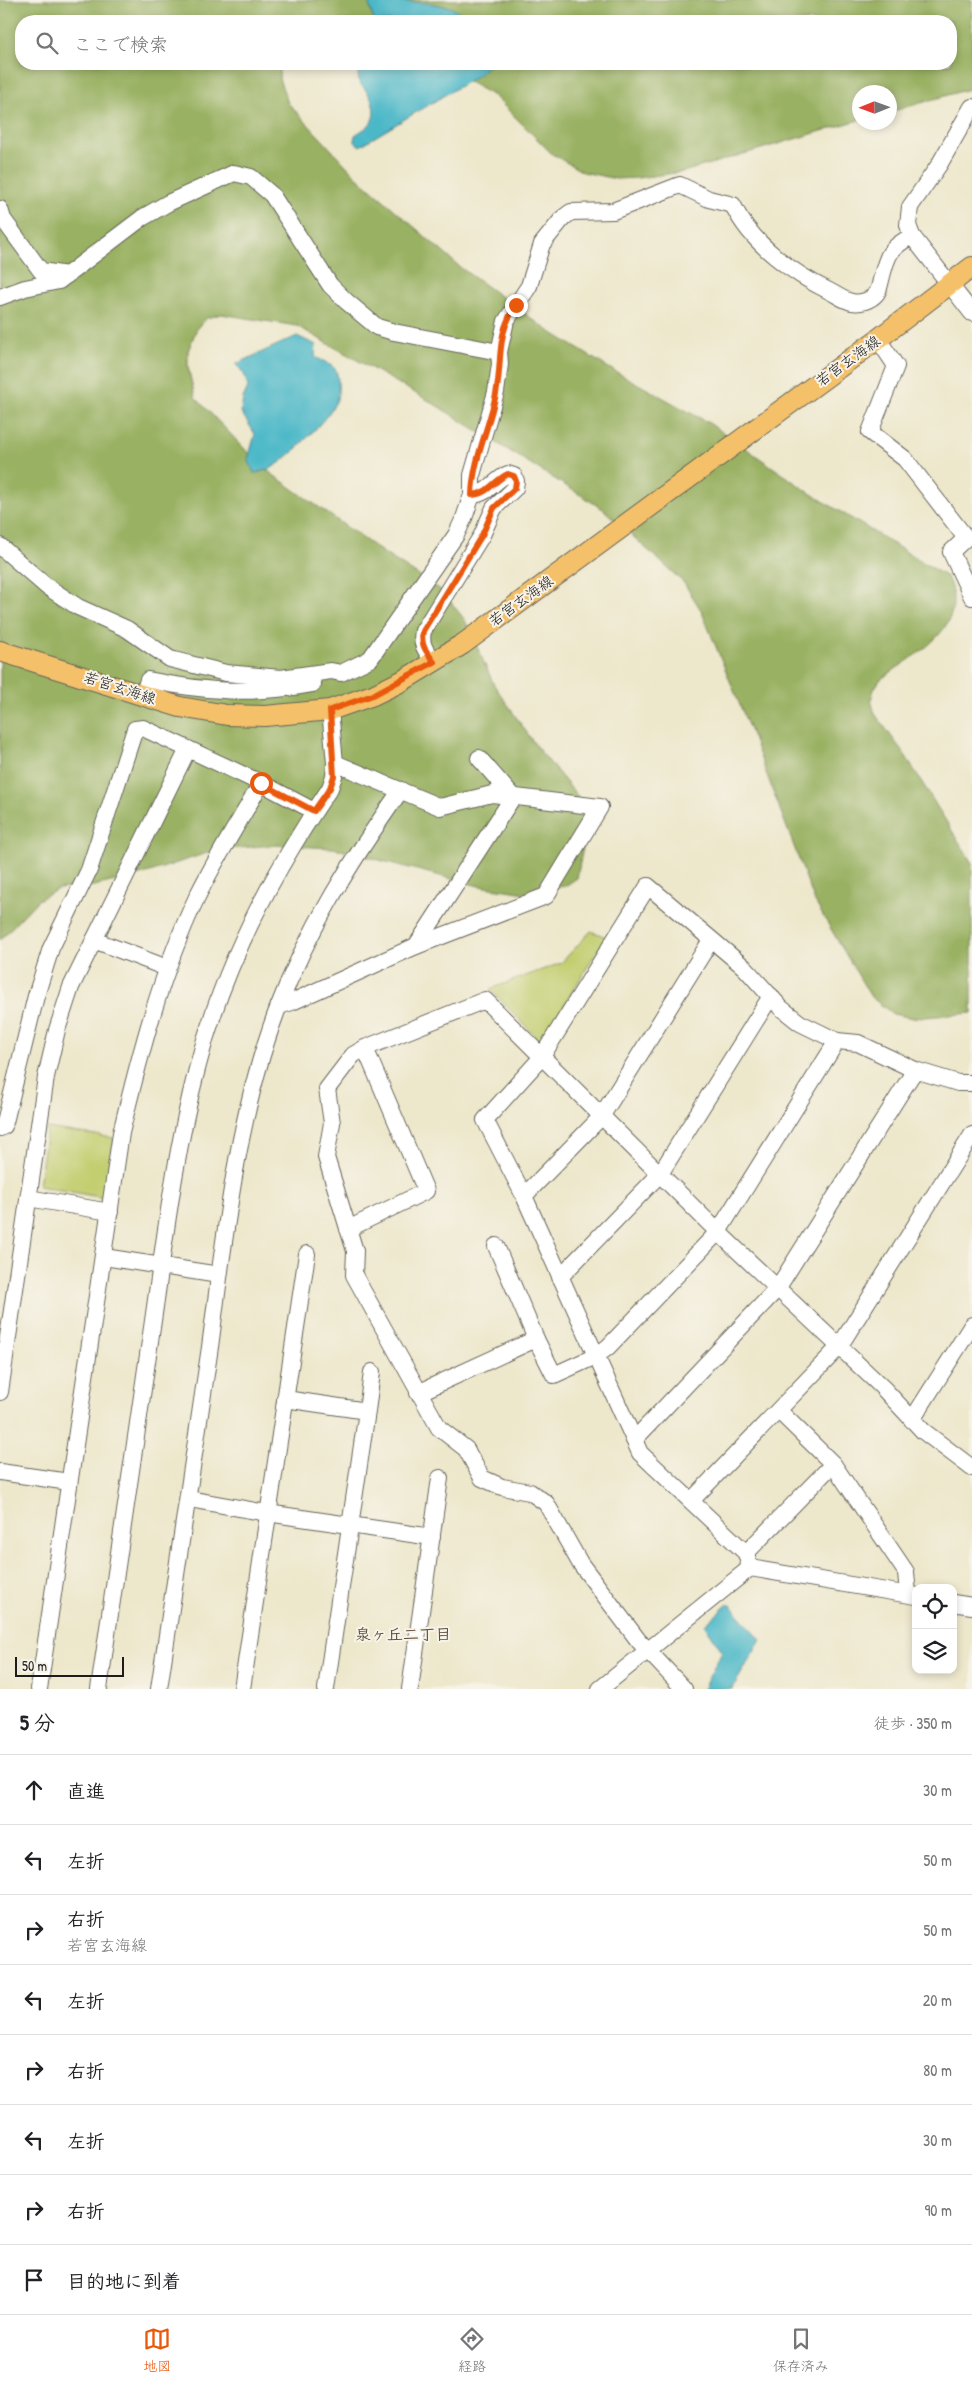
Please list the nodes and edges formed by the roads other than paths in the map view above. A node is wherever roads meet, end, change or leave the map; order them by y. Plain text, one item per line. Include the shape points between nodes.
1 (972, 107) edge
2 (0, 209) edge
3 (912, 236) junction
4 (972, 267) edge
5 (67, 275) junction
6 (949, 284) junction
7 (0, 297) edge
8 (972, 313) edge
9 (878, 339) junction
10 (499, 352) junction
11 (472, 495) junction
12 (0, 546) edge
13 (972, 597) edge
14 (0, 651) edge
15 (434, 662) junction
16 (341, 673) junction
17 (143, 696) junction
18 (330, 710) junction
19 (188, 749) junction
20 (479, 758) dead end
21 (335, 763) junction
22 (261, 783) junction
23 (401, 790) junction
24 (513, 797) junction
25 (314, 811) junction
26 (94, 940) junction
27 (711, 940) junction
28 (416, 946) junction
29 (167, 968) junction
30 (771, 996) junction
31 (279, 1006) junction
32 (837, 1041) junction
33 (365, 1048) junction
34 (541, 1058) junction
35 (915, 1070) junction
36 (972, 1083) edge
37 (601, 1117) junction
38 (0, 1128) edge
39 (972, 1136) edge
40 (660, 1174) junction
41 (524, 1196) junction
42 (28, 1198) junction
43 (110, 1212) junction
44 (348, 1229) junction
45 (718, 1232) junction
46 (496, 1246) dead end
47 (307, 1254) dead end
48 (104, 1257) junction
49 (161, 1266) junction
50 (219, 1275) junction
51 (560, 1277) junction
52 (777, 1289) junction
53 (972, 1325) edge
54 (536, 1339) junction
55 (839, 1347) junction
56 (596, 1356) junction
57 (372, 1372) dead end
58 (0, 1392) edge
59 (418, 1393) junction
60 (285, 1399) junction
61 (367, 1411) junction
62 (779, 1411) junction
63 (912, 1420) junction
64 (634, 1440) junction
65 (833, 1464) junction
66 (972, 1468) edge
67 (0, 1472) edge
68 (440, 1478) dead end
69 (69, 1482) junction
70 (189, 1499) junction
71 (692, 1501) junction
72 (267, 1513) junction
73 (350, 1525) junction
74 (432, 1537) junction
75 (748, 1560) junction
76 (912, 1595) edge
77 (957, 1604) edge
78 (972, 1606) edge
79 (649, 1650) junction
80 (39, 1689) edge
81 (99, 1689) edge
82 (159, 1689) edge
83 (242, 1689) edge
84 (326, 1689) edge
85 (410, 1689) edge
86 (600, 1689) edge
87 (684, 1689) edge

1 - 3 street via 940,165 910,207 908,225
2 - 5 street via 3,219 42,271
3 - 6 street
3 - 10 street via 896,244 886,261 878,293 867,300 852,302 809,281 781,260 749,231 733,205 709,199 680,185 613,210 572,212 542,244 529,286 506,321
4 - 6 main road, 若宮玄海線
5 - 7 street via 59,281
5 - 10 street via 142,218 168,203 234,173 245,174 260,182 272,195 330,284 365,318 394,332
6 - 8 street
6 - 9 main road, 若宮玄海線
9 - 13 street via 896,366 870,432 905,458 966,538 951,552
9 - 15 main road, 若宮玄海線 via 463,644
10 - 11 street via 496,392 472,475
11 - 15 street via 490,490 508,474 516,481 515,488 494,508 482,535 423,631 421,640
11 - 16 street via 456,535 394,621 382,644 370,659
12 - 16 street via 46,586 78,607 127,629 170,659 249,676 281,678 331,671
14 - 17 main road, 若宮玄海線
15 - 18 main road, 若宮玄海線 via 373,695
16 - 17 street via 314,684 242,692 186,688 148,680
17 - 18 main road, 若宮玄海線 via 227,715 265,716
18 - 21 street
19 - 22 street
19 - 26 street
19 - 38 street via 143,728 135,729 89,870 51,948 4,1126
20 - 24 street
21 - 23 street
21 - 25 street via 330,788
22 - 25 street
22 - 29 street via 196,898
23 - 24 street via 440,807 492,794
23 - 31 street via 325,906
24 - 28 street
24 - 28 street via 600,807 546,896
25 - 49 street via 247,931 205,1040 180,1145
26 - 29 street
26 - 42 street via 71,987 57,1030 46,1077
27 - 30 street via 744,967
27 - 34 street via 648,886
27 - 37 street
28 - 31 street
29 - 43 street via 137,1066 121,1133
30 - 32 street via 800,1023
30 - 40 street
31 - 50 street via 249,1102
32 - 35 street via 858,1043
32 - 45 street
33 - 34 street via 484,1000
33 - 44 street via 353,1055 327,1089 332,1123 326,1157
33 - 44 street via 426,1191
34 - 37 street
34 - 41 street via 485,1120
35 - 36 street via 958,1083
35 - 52 street
37 - 40 street
37 - 41 street
39 - 55 street
40 - 45 street
40 - 51 street
41 - 51 street
42 - 43 street
42 - 58 street
43 - 48 street
44 - 59 street via 355,1251 354,1275
45 - 52 street
45 - 56 street
46 - 54 street
47 - 60 street
48 - 49 street
48 - 69 street
49 - 50 street
49 - 81 street
50 - 70 street
51 - 56 street
52 - 55 street
52 - 64 street
53 - 63 street
54 - 56 street via 554,1374
54 - 59 street
55 - 62 street
55 - 63 street
56 - 64 street
57 - 61 street
59 - 79 street via 439,1428 466,1449 482,1478 502,1487 530,1492 546,1502 580,1563
60 - 61 street
60 - 72 street
61 - 73 street
62 - 65 street
62 - 71 street
63 - 66 street
64 - 71 street via 640,1453
65 - 75 street
65 - 76 street via 906,1572
67 - 69 street
68 - 74 street
69 - 80 street
70 - 72 street
70 - 82 street
71 - 75 street
72 - 73 street
72 - 83 street
73 - 74 street
73 - 84 street
74 - 85 street
75 - 76 street
75 - 79 street
77 - 78 street
79 - 86 street
79 - 87 street

